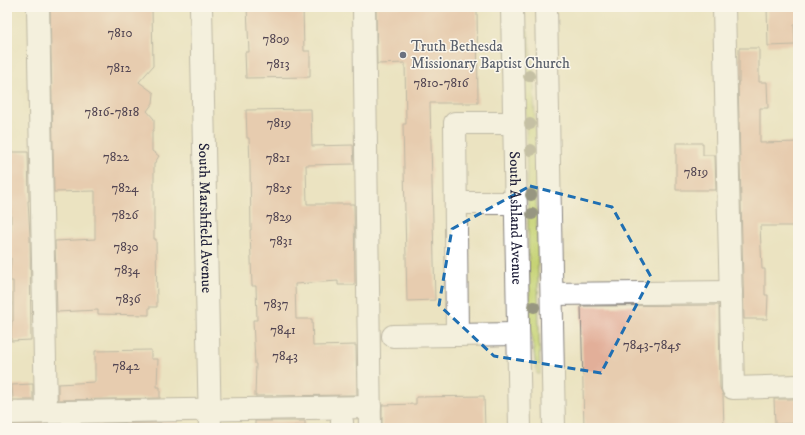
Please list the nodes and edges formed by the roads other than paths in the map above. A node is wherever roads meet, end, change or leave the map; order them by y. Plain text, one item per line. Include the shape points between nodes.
1 (38, 7) edge
2 (201, 7) edge
3 (364, 7) edge
4 (512, 7) edge
5 (546, 7) edge
6 (724, 7) edge
7 (514, 123) junction
8 (456, 203) junction
9 (515, 203) junction
10 (731, 292) junction
11 (552, 294) junction
12 (456, 334) junction
13 (518, 334) junction
14 (393, 336) dead end
15 (798, 386) edge
16 (46, 412) junction
17 (7, 413) edge
18 (370, 418) edge
19 (209, 419) edge
20 (520, 428) edge
21 (554, 428) edge

1 - 16 main road
2 - 19 main road, South Marshfield Avenue
3 - 18 main road
4 - 7 main road, South Ashland Avenue
5 - 11 main road
6 - 10 main road
7 - 8 main road via 456,123
7 - 9 main road, South Ashland Avenue
8 - 9 main road
8 - 12 main road
9 - 13 main road, South Ashland Avenue
10 - 11 main road
10 - 15 main road via 733,388
11 - 21 main road
12 - 13 main road
12 - 14 main road
13 - 20 main road, South Ashland Avenue
16 - 17 main road
16 - 19 main road
18 - 19 main road

